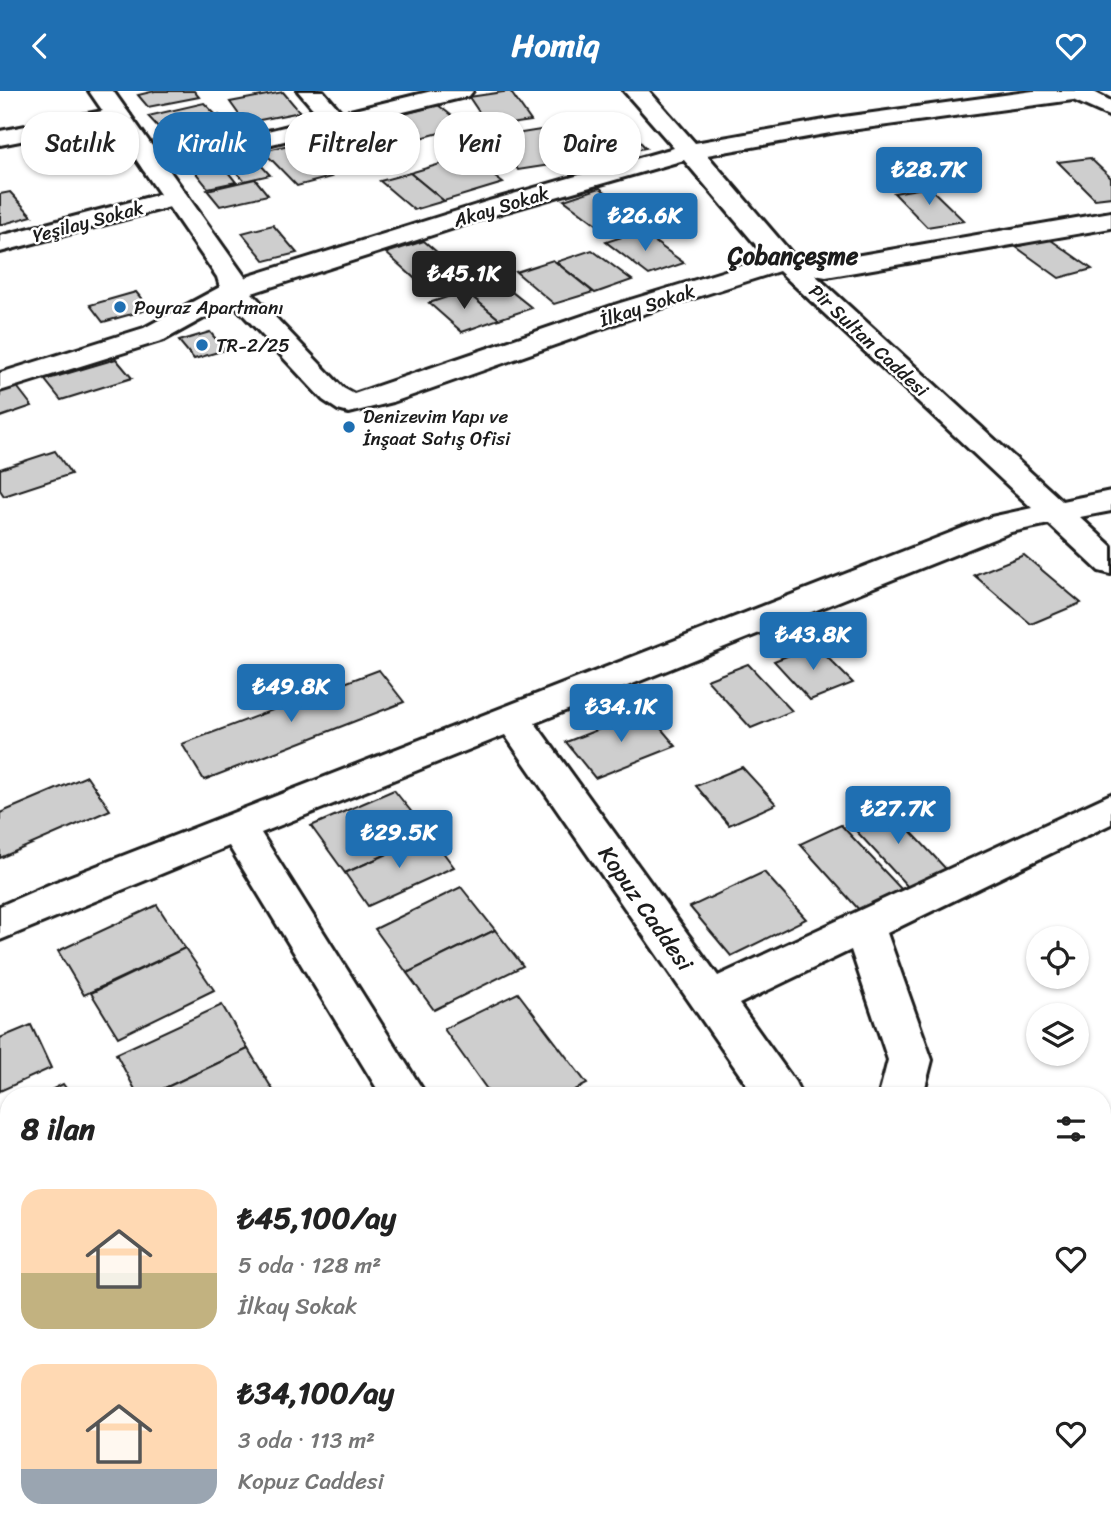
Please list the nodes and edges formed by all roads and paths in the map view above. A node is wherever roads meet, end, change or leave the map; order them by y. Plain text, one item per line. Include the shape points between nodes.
1 (101, 91) edge
2 (310, 91) edge
3 (461, 91) edge
4 (636, 91) edge
5 (1075, 92) edge
6 (1111, 110) edge
7 (116, 112) edge
8 (328, 112) edge
9 (373, 112) edge
10 (21, 134) edge
11 (0, 138) edge
12 (139, 146) edge
13 (690, 151) junction
14 (153, 166) edge
15 (159, 175) edge
16 (176, 198) junction
17 (1111, 220) edge
18 (0, 244) edge
19 (784, 261) junction
20 (234, 290) junction
21 (0, 383) edge
22 (1111, 501) edge
23 (1059, 514) junction
24 (1111, 564) edge
25 (514, 720) junction
26 (1111, 808) edge
27 (238, 828) junction
28 (0, 924) edge
29 (864, 925) junction
30 (710, 999) junction
31 (399, 1087) edge
32 (773, 1087) edge
33 (903, 1087) edge

1 - 7 street
2 - 8 street
3 - 9 street
4 - 13 street, Pir Sultan Caddesi
5 - 6 street
5 - 13 street, Akay Sokak via 836,125
10 - 11 street
12 - 14 street
13 - 19 street, Pir Sultan Caddesi
13 - 20 street, Akay Sokak
15 - 16 street
16 - 18 street, Yeşilay Sokak
16 - 20 street via 231,277
17 - 19 street, İlkay Sokak via 826,269
19 - 20 street, İlkay Sokak via 349,404 332,394
19 - 23 street, Pir Sultan Caddesi
20 - 21 street, Akay Sokak via 153,334
22 - 23 street
23 - 24 street, Pir Sultan Caddesi
23 - 25 street via 1002,524
25 - 27 street
25 - 30 street, Kopuz Caddesi
26 - 29 street
27 - 28 street
27 - 31 street
29 - 30 street
29 - 33 street via 910,1060
30 - 32 street, Kopuz Caddesi

